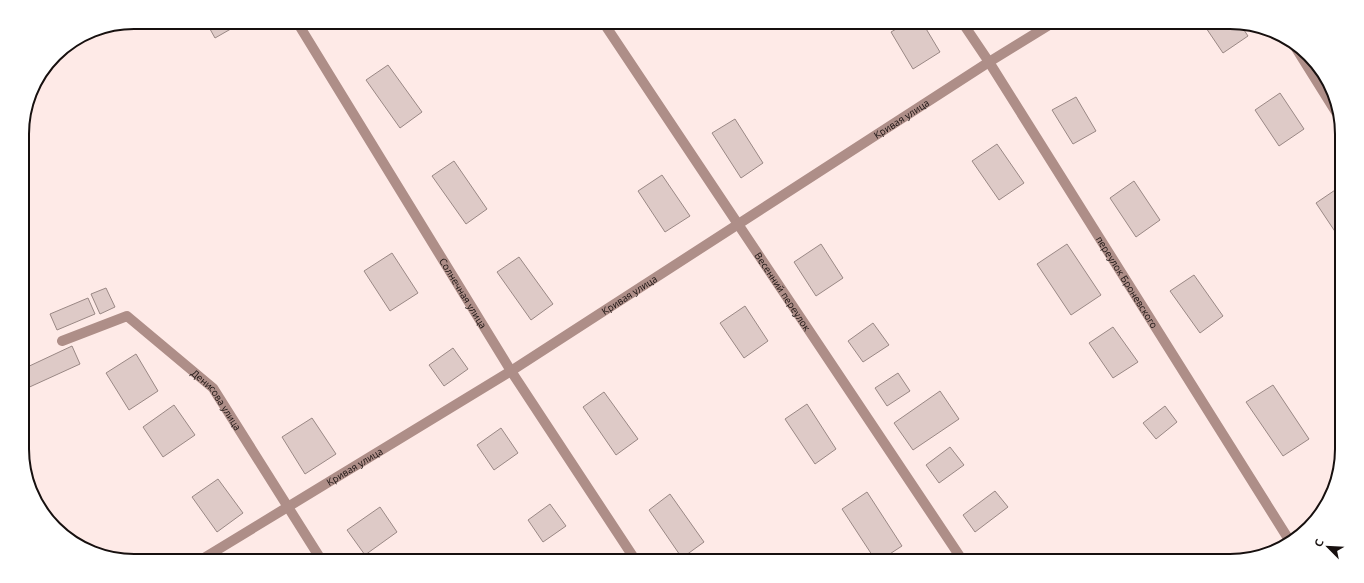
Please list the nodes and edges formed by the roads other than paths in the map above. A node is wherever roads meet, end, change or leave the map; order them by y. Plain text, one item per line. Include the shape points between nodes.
1 (301, 29) edge
2 (608, 29) edge
3 (967, 29) edge
4 (1042, 29) edge
5 (1303, 59) edge
6 (988, 62) junction
7 (1329, 101) edge
8 (738, 225) junction
9 (62, 341) dead end
10 (511, 371) junction
11 (288, 508) junction
12 (1287, 537) edge
13 (212, 554) edge
14 (318, 554) edge
15 (631, 554) edge
16 (958, 554) edge

1 - 10 street, Солнечная улица
2 - 8 street, Весенний переулок
3 - 6 street, переулок Броневского
4 - 6 street, Кривая улица
5 - 7 street
6 - 8 street, Кривая улица
6 - 12 street, переулок Броневского
8 - 10 street, Кривая улица
8 - 16 street, Весенний переулок
9 - 11 street, Денисова улица via 127,316 214,388
10 - 11 street, Кривая улица
10 - 15 street, Солнечная улица
11 - 13 street, Кривая улица
11 - 14 street, Денисова улица

